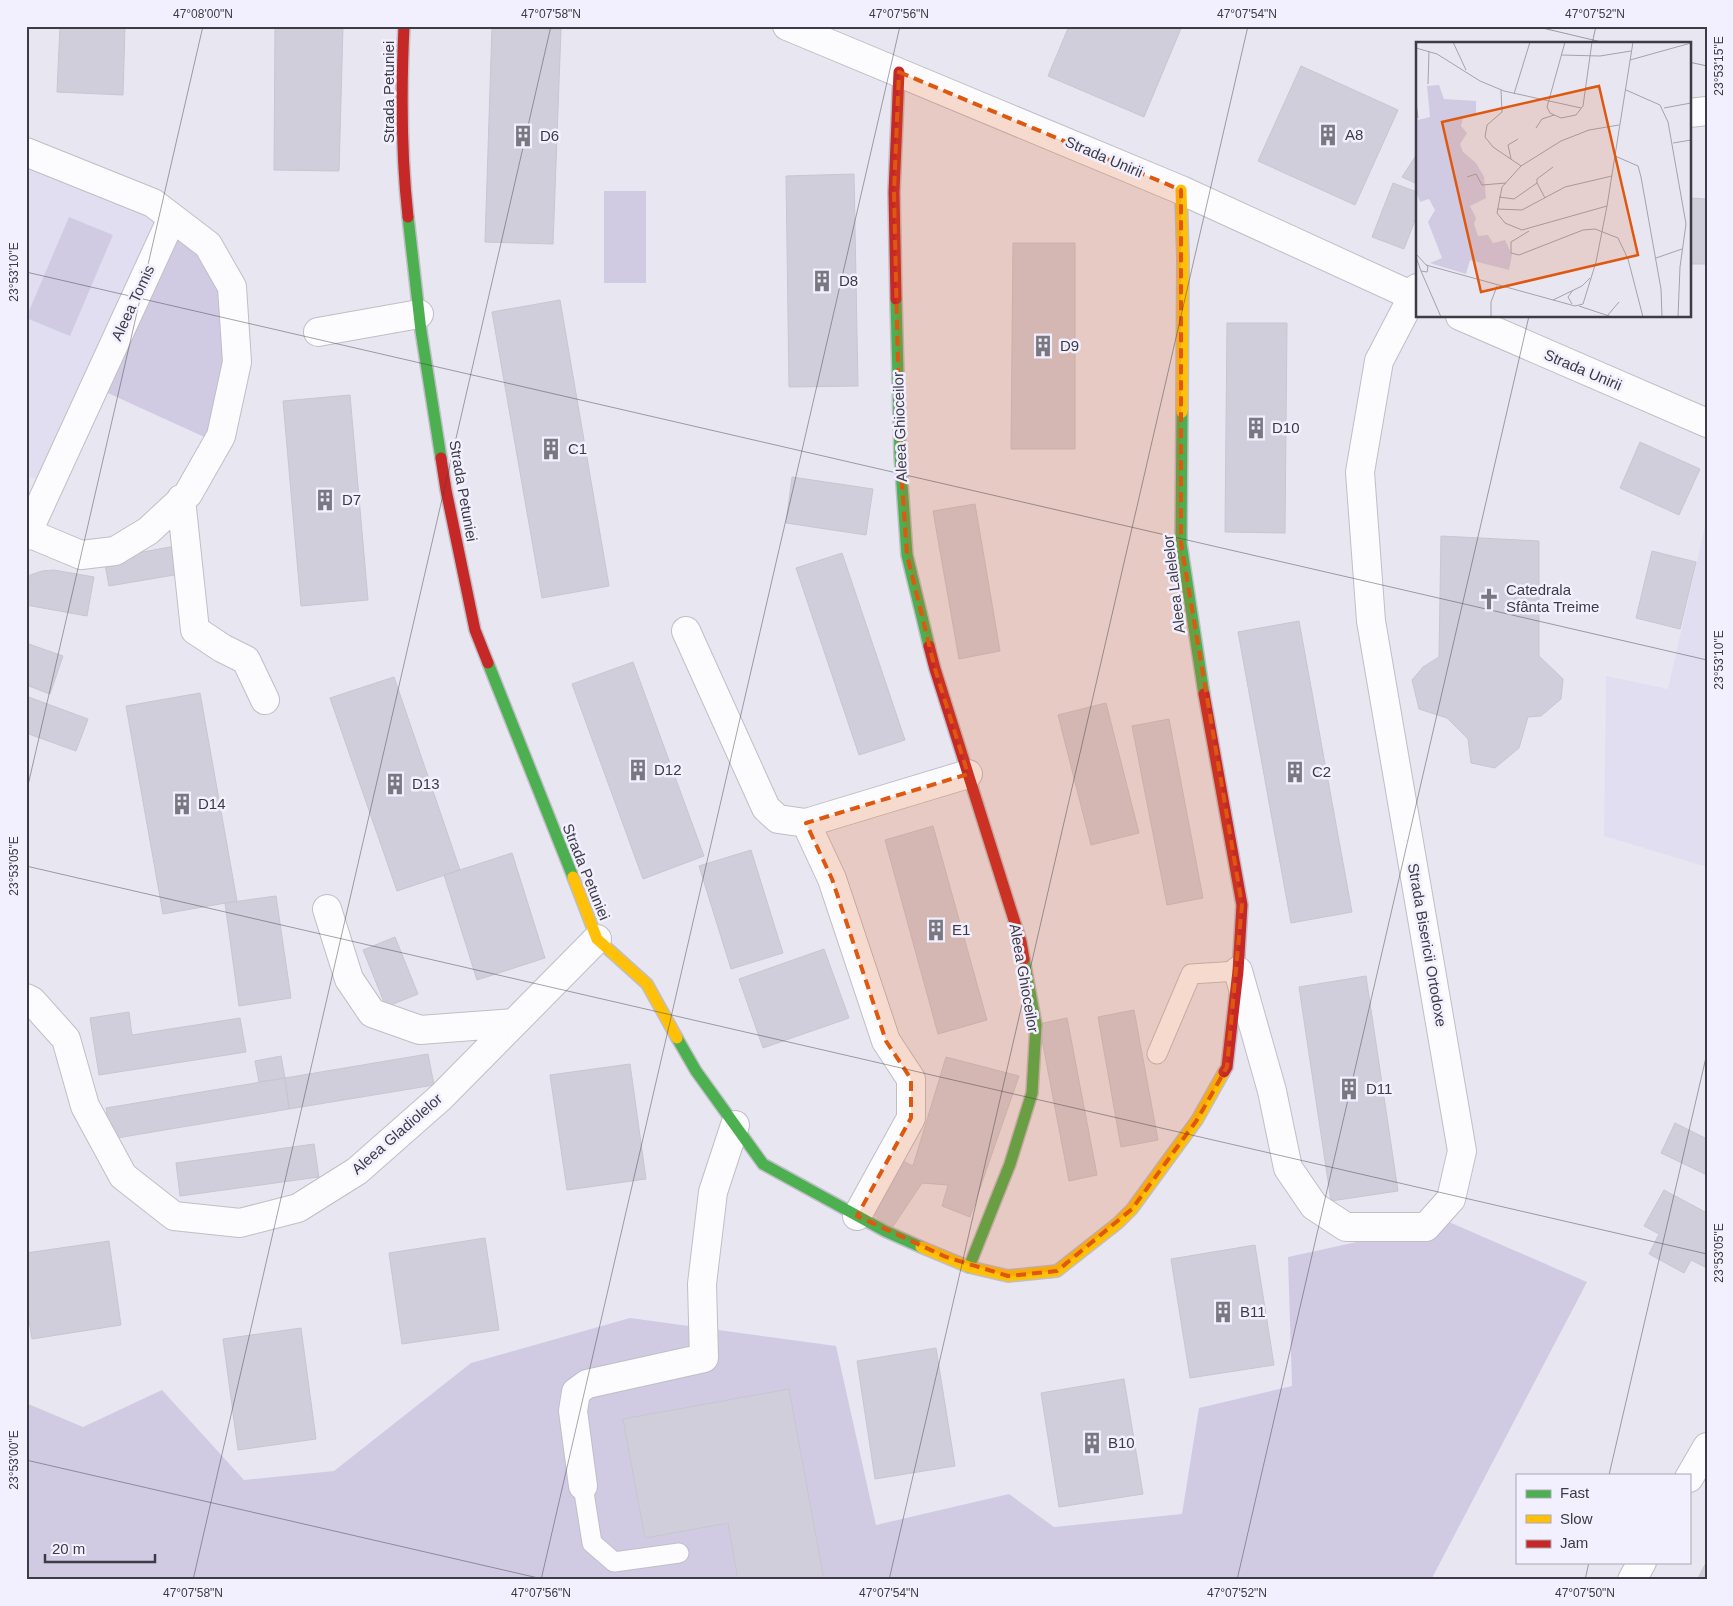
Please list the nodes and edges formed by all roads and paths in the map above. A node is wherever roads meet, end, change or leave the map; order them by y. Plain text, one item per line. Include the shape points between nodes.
1 (404, 26) edge
2 (787, 26) edge
3 (899, 72) junction
4 (1707, 110) edge
5 (1690, 113) edge
6 (26, 152) edge
7 (1181, 190) junction
8 (172, 218) junction
9 (1415, 294) edge
10 (419, 314) junction
11 (1465, 318) edge
12 (318, 332) dead end
13 (1707, 423) edge
14 (182, 499) junction
15 (27, 534) edge
16 (686, 631) dead end
17 (265, 700) dead end
18 (968, 774) junction
19 (806, 823) junction
20 (328, 909) dead end
21 (597, 939) junction
22 (1238, 971) junction
23 (26, 998) edge
24 (514, 1023) junction
25 (1157, 1054) dead end
26 (735, 1125) junction
27 (857, 1216) junction
28 (968, 1267) junction
29 (1707, 1447) edge
30 (1690, 1476) edge
31 (583, 1486) joint
32 (679, 1553) dead end
33 (1641, 1564) edge
34 (1632, 1580) edge

1 - 10 street, Strada Petuniei via 405,192
2 - 3 street, Strada Unirii
3 - 7 street, Strada Unirii
3 - 18 street, Aleea Ghioceilor via 894,192 900,455 907,555 935,669
4 - 5 street
6 - 8 street via 154,203
7 - 9 street, Strada Unirii
7 - 22 street, Aleea Lalelelor via 1181,543 1200,671 1242,905
8 - 14 street via 208,245 232,287 237,362 221,436
8 - 15 street, Aleea Tomis
9 - 22 street, Strada Bisericii Ortodoxe via 1379,361 1360,472 1371,621 1462,1151 1451,1199 1426,1227 1346,1227 1314,1206 1288,1168 1272,1091
10 - 12 street
10 - 21 street, Strada Petuniei via 446,490 475,630
11 - 13 street, Strada Unirii
14 - 15 street via 148,532 115,551 81,555
14 - 17 street via 195,630 246,660
16 - 19 street via 766,808 778,819
18 - 19 street
18 - 28 street, Aleea Ghioceilor via 1021,942 1036,1026 1032,1093 1010,1164
19 - 27 street via 832,879 886,1041 911,1079 912,1118
20 - 24 street via 350,979 372,1013 420,1030
21 - 24 street, Aleea Gladiolelor
21 - 26 street via 647,984 696,1071
22 - 25 lane via 1192,974
22 - 28 street via 1227,1067 1197,1120 1132,1209 1056,1271 1008,1276
23 - 24 street, Aleea Gladiolelor via 66,1039 85,1106 123,1176 174,1216 240,1223 298,1208 357,1171 441,1097
26 - 27 street via 764,1164
26 - 31 street via 713,1192 702,1284 704,1358 587,1384 576,1392 572,1410
27 - 28 street
29 - 30 street
31 - 32 lane via 592,1543 614,1562
33 - 34 street

